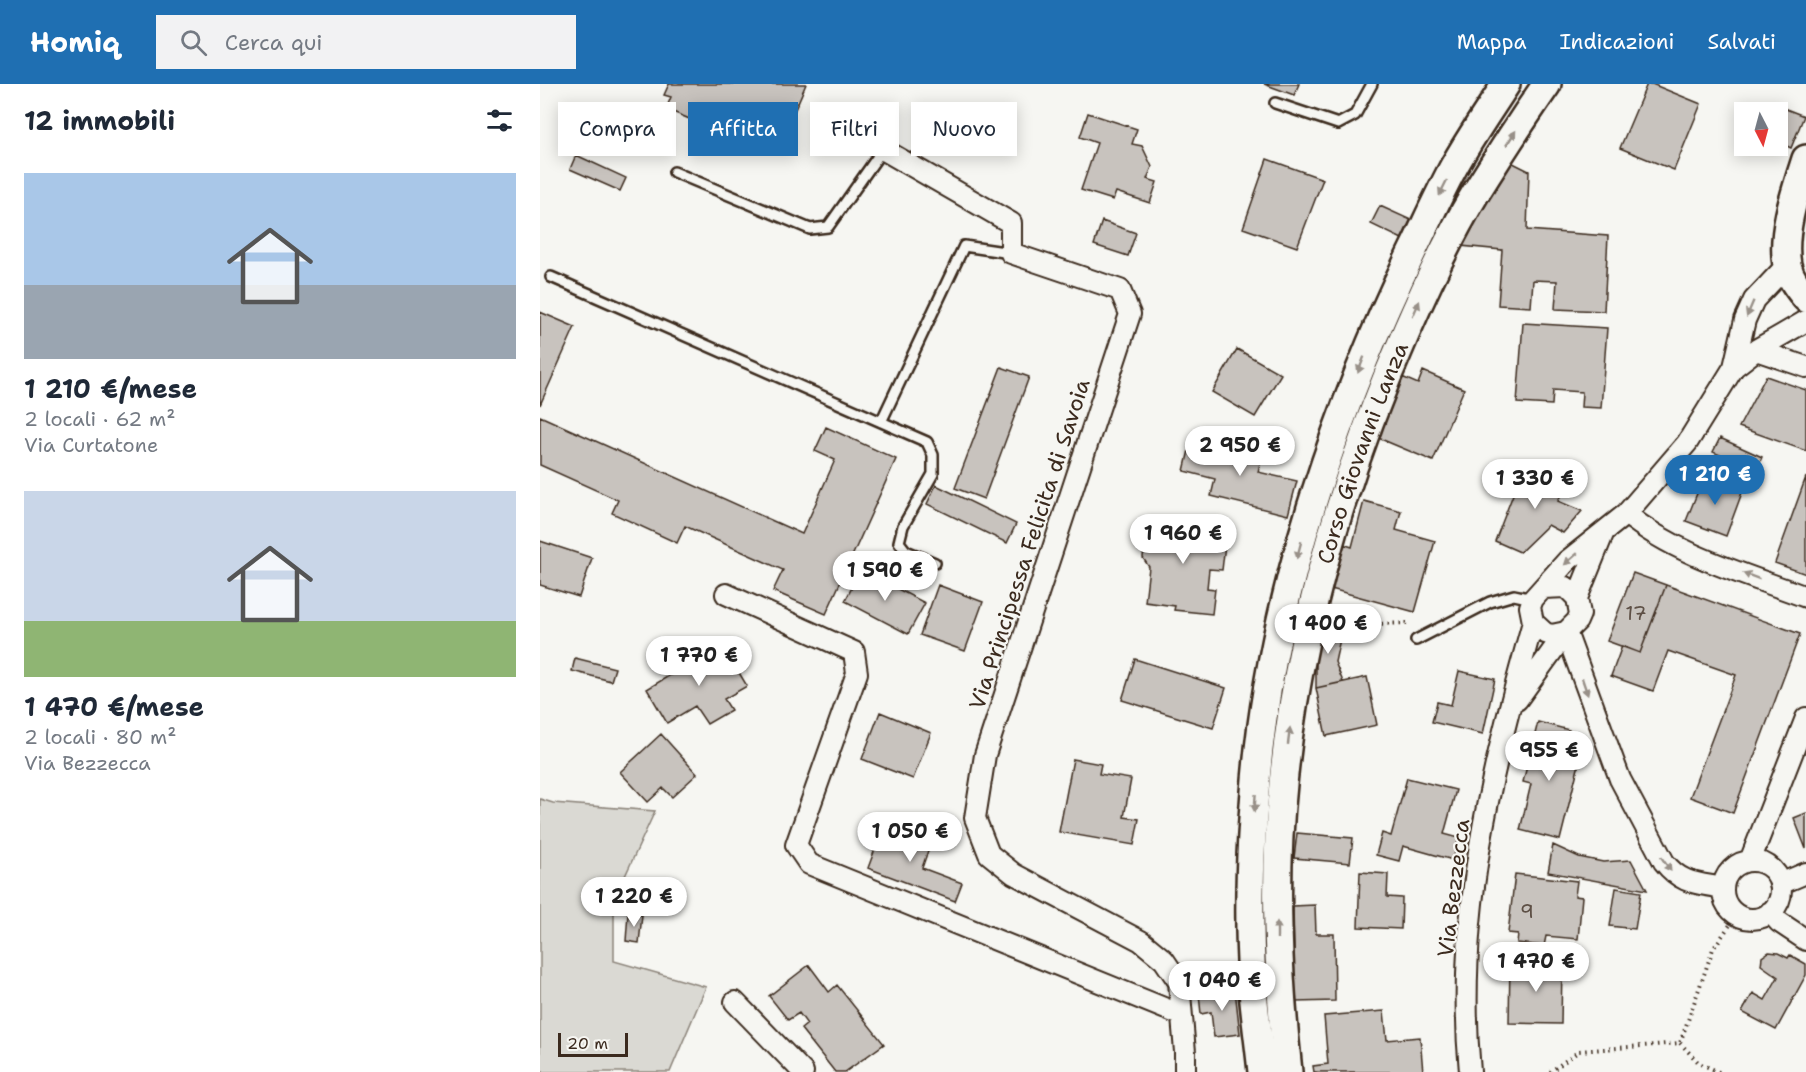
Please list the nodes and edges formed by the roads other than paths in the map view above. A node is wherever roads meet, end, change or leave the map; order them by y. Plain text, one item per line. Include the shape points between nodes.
1 (1371, 84) edge
2 (1506, 84) edge
3 (1547, 84) edge
4 (1275, 103) dead end
5 (871, 156) edge
6 (894, 156) edge
7 (1806, 159) edge
8 (674, 172) dead end
9 (1011, 253) junction
10 (1797, 258) edge
11 (551, 277) dead end
12 (1806, 298) edge
13 (1806, 321) edge
14 (1756, 350) junction
15 (1734, 367) junction
16 (1806, 367) edge
17 (881, 422) junction
18 (1626, 514) junction
19 (1603, 533) junction
20 (935, 564) dead end
21 (1538, 593) junction
22 (726, 594) dead end
23 (1806, 597) edge
24 (1577, 598) junction
25 (1533, 622) junction
26 (1566, 632) junction
27 (1416, 640) dead end
28 (1508, 712) junction
29 (1806, 718) edge
30 (1750, 861) junction
31 (1806, 873) edge
32 (1780, 885) junction
33 (1723, 888) junction
34 (1770, 912) junction
35 (1806, 940) edge
36 (735, 1002) dead end
37 (1181, 1015) junction
38 (803, 1072) edge
39 (1185, 1072) edge
40 (1262, 1072) edge
41 (1288, 1072) edge
42 (1470, 1072) edge

1 - 4 lane via 1355,115 1338,124
2 -> 40 street, Corso Giovanni Lanza via 1453,168 1362,363 1290,585 1259,747 1253,826 1252,979
41 -> 3 street, Corso Giovanni Lanza via 1277,932 1280,818 1292,710 1324,563 1380,391 1428,283 1474,195
5 - 8 lane via 828,227 810,229
6 - 9 street via 1011,223
7 - 10 street via 1790,210
9 - 17 lane via 964,246
9 - 37 street, Via Principessa Felicita di Savoia via 1120,290 1130,314 985,755 975,818 988,854 1014,874 1140,941 1164,960 1179,982
10 - 12 street via 1794,281
10 -> 15 street via 1754,300
11 - 17 lane
13 - 14 street
14 - 15 street
14 - 16 street
15 - 18 street, Via Bezzecca via 1687,443
17 - 20 lane via 927,442 933,456 933,474 903,526 899,542 906,550
18 - 19 street, Via Bezzecca
23 -> 18 street via 1669,544
19 -> 21 street, Via Bezzecca via 1567,561
19 - 24 street, Via Bezzecca
21 - 24 street via 1566,587
21 - 25 street, Via Bezzecca via 1531,615
21 - 27 lane via 1490,603
22 - 37 street via 854,652 857,673 796,845 809,864
24 - 26 street, Via Bezzecca via 1580,614
25 - 26 street via 1545,633
25 - 28 street, Via Bezzecca
26 - 28 street, Via Bezzecca
26 -> 33 street via 1620,779 1664,862 1673,874 1687,881
28 - 42 street, Via Bezzecca via 1475,869 1468,940 1466,1034
29 - 30 street
30 - 32 street via 1770,868
30 - 33 street via 1729,871
31 - 32 street
32 - 34 street via 1777,904
33 - 34 street via 1727,906 1737,915 1753,919
34 - 35 street
36 - 38 street
37 - 39 street, Via Principessa Felicita di Savoia

